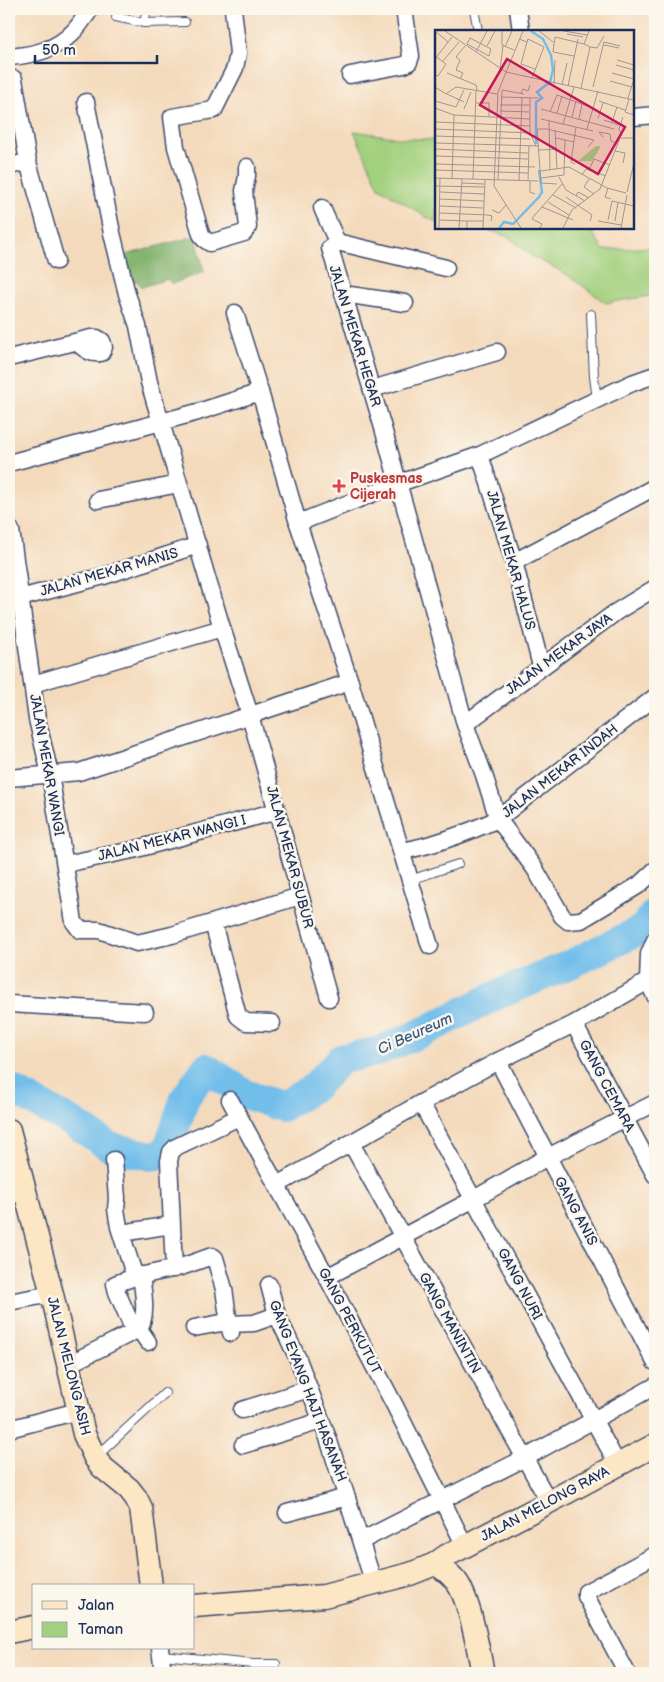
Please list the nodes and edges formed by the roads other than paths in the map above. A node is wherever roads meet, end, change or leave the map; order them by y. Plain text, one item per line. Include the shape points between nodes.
1 (91, 9) edge
2 (147, 9) edge
3 (234, 9) edge
4 (404, 9) edge
5 (474, 9) edge
6 (518, 9) edge
7 (116, 17) dead end
8 (144, 22) junction
9 (185, 22) dead end
10 (478, 30) edge
11 (522, 30) edge
12 (9, 58) edge
13 (350, 75) dead end
14 (14, 79) dead end
15 (86, 102) dead end
16 (655, 115) edge
17 (634, 117) edge
18 (28, 162) junction
19 (9, 166) edge
20 (247, 167) dead end
21 (322, 208) dead end
22 (337, 242) junction
23 (56, 261) dead end
24 (446, 268) dead end
25 (343, 294) junction
26 (405, 303) dead end
27 (234, 313) dead end
28 (591, 314) dead end
29 (76, 342) dead end
30 (497, 352) dead end
31 (9, 358) edge
32 (655, 375) edge
33 (372, 389) junction
34 (260, 392) junction
35 (598, 400) junction
36 (161, 421) junction
37 (480, 455) junction
38 (9, 463) edge
39 (179, 484) junction
40 (397, 484) junction
41 (655, 487) edge
42 (98, 500) dead end
43 (298, 523) junction
44 (11, 530) dead end
45 (198, 545) junction
46 (514, 562) junction
47 (655, 590) edge
48 (20, 598) junction
49 (222, 628) junction
50 (541, 666) junction
51 (350, 682) junction
52 (33, 684) junction
53 (655, 697) edge
54 (250, 715) junction
55 (465, 724) junction
56 (50, 774) junction
57 (9, 778) edge
58 (278, 811) junction
59 (498, 819) junction
60 (402, 851) junction
61 (65, 864) junction
62 (458, 864) dead end
63 (655, 870) edge
64 (410, 880) junction
65 (300, 896) junction
66 (213, 923) junction
67 (655, 940) edge
68 (430, 946) dead end
69 (648, 981) junction
70 (655, 996) edge
71 (329, 998) dead end
72 (9, 1004) edge
73 (145, 1012) dead end
74 (272, 1023) dead end
75 (574, 1024) junction
76 (498, 1060) junction
77 (230, 1100) dead end
78 (421, 1103) junction
79 (655, 1103) edge
80 (239, 1117) junction
81 (624, 1118) junction
82 (9, 1130) edge
83 (351, 1143) junction
84 (548, 1158) junction
85 (114, 1160) dead end
86 (14, 1168) edge
87 (655, 1175) edge
88 (277, 1185) junction
89 (17, 1193) edge
90 (474, 1199) junction
91 (171, 1225) junction
92 (122, 1233) junction
93 (402, 1237) junction
94 (174, 1269) junction
95 (138, 1276) junction
96 (327, 1276) junction
97 (269, 1285) dead end
98 (52, 1294) junction
99 (9, 1302) edge
100 (277, 1315) junction
101 (194, 1328) dead end
102 (230, 1329) junction
103 (140, 1334) junction
104 (655, 1362) edge
105 (69, 1364) junction
106 (655, 1386) edge
107 (309, 1389) junction
108 (165, 1393) dead end
109 (242, 1410) dead end
110 (78, 1411) junction
111 (594, 1420) junction
112 (321, 1421) junction
113 (9, 1429) edge
114 (655, 1444) edge
115 (243, 1445) dead end
116 (95, 1458) junction
117 (525, 1458) junction
118 (618, 1465) junction
119 (347, 1497) junction
120 (442, 1500) junction
121 (549, 1502) junction
122 (287, 1513) dead end
123 (361, 1541) junction
124 (465, 1546) junction
125 (655, 1557) edge
126 (435, 1564) junction
127 (151, 1584) edge
128 (374, 1584) junction
129 (195, 1606) edge
130 (32, 1628) edge
131 (9, 1632) edge
132 (161, 1652) edge
133 (253, 1664) junction
134 (276, 1664) dead end
135 (163, 1673) edge
136 (254, 1673) edge
137 (484, 1673) edge
138 (627, 1673) edge

1 - 12 street via 74,32 53,47
2 - 8 lane
3 - 20 street via 238,53 235,68 214,110 172,117 176,147 204,240 210,243 246,231 244,191
4 - 13 street via 411,56 409,62 404,66
5 - 10 lane
6 - 11 street
7 - 8 lane
8 - 9 lane
14 - 18 street
15 - 36 street, JALAN MEKAR SUBUR via 124,285 138,326
16 - 17 street
18 - 19 street
18 - 23 street
21 - 22 street
22 - 24 street, JALAN MEKAR HEGAR
22 - 25 street, JALAN MEKAR HEGAR via 330,250
25 - 26 street
25 - 33 street, JALAN MEKAR HEGAR
27 - 34 street
28 - 35 lane
29 - 31 street
30 - 33 street
32 - 35 street
33 - 40 street, JALAN MEKAR HEGAR
34 - 36 street
34 - 43 street
35 - 37 street
36 - 38 street
36 - 39 street, JALAN MEKAR SUBUR
37 - 40 street
37 - 46 street, JALAN MEKAR HALUS
39 - 42 street
39 - 45 street, JALAN MEKAR SUBUR
40 - 43 street
40 - 55 street, JALAN MEKAR HEGAR
41 - 46 street
43 - 51 street
44 - 48 street, JALAN MEKAR WANGI
45 - 48 street, JALAN MEKAR MANIS via 104,576
45 - 49 street, JALAN MEKAR SUBUR
46 - 50 street, JALAN MEKAR HALUS
47 - 50 street, JALAN MEKAR JAYA via 616,612
48 - 52 street, JALAN MEKAR WANGI
49 - 52 street
49 - 54 street, JALAN MEKAR SUBUR
50 - 55 street, JALAN MEKAR JAYA
51 - 54 street
51 - 60 street
52 - 56 street, JALAN MEKAR WANGI via 39,731
53 - 59 street, JALAN MEKAR INDAH
54 - 56 street via 79,772
54 - 58 street, JALAN MEKAR SUBUR
55 - 59 street, JALAN MEKAR HEGAR
56 - 57 street
56 - 61 street, JALAN MEKAR WANGI
58 - 61 street, JALAN MEKAR WANGI I via 133,850
58 - 65 street, JALAN MEKAR SUBUR
59 - 60 street, JALAN MEKAR INDAH via 425,847
59 - 63 street, JALAN MEKAR HEGAR via 568,921 581,920 639,884
60 - 64 street
61 - 66 street, JALAN MEKAR WANGI via 74,922 80,930 99,930 137,943
62 - 64 lane
64 - 68 street
65 - 66 street
65 - 71 street, JALAN MEKAR SUBUR
66 - 74 street via 238,1016 246,1022
67 - 69 street via 649,954
69 - 70 street
69 - 75 street
72 - 73 street
75 - 76 street
75 - 81 street, GANG CEMARA
76 - 78 street
76 - 84 street, GANG ANIS
77 - 80 street, GANG PERKUTUT
78 - 83 street
78 - 90 street, GANG NURI
79 - 81 street
80 - 88 street, GANG PERKUTUT
80 - 91 street via 171,1152
81 - 84 street
81 - 87 street, GANG CEMARA
82 - 86 main road, JALAN MELONG ASIH
83 - 88 street
83 - 93 street, GANG MANINTIN
84 - 90 street
84 - 104 street, GANG ANIS
85 - 92 street via 116,1209
86 - 89 main road, JALAN MELONG ASIH
88 - 96 street, GANG PERKUTUT
89 - 98 main road, JALAN MELONG ASIH
90 - 93 street
90 - 111 street, GANG NURI
91 - 92 street
91 - 94 street
92 - 95 street
93 - 96 street
93 - 117 street, GANG MANINTIN
94 - 95 street
94 - 102 street via 214,1256 224,1289
95 - 103 street via 143,1294
95 - 103 street via 115,1286
96 - 120 street, GANG PERKUTUT
97 - 100 street, GANG EYANG HAJI HASANAH
98 - 99 street
98 - 105 main road, JALAN MELONG ASIH
100 - 102 street
100 - 107 street, GANG EYANG HAJI HASANAH
101 - 102 street via 221,1323
103 - 105 street
105 - 110 main road, JALAN MELONG ASIH
106 - 111 street
107 - 109 street
107 - 112 street, GANG EYANG HAJI HASANAH
108 - 116 lane
110 - 113 street
110 - 116 main road, JALAN MELONG ASIH
111 - 117 street
111 - 118 street, GANG NURI
112 - 115 street
112 - 119 street, GANG EYANG HAJI HASANAH
114 - 118 main road, JALAN MELONG RAYA
116 - 127 main road, JALAN MELONG ASIH via 129,1489 141,1508
117 - 120 street
117 - 121 street, GANG MANINTIN
118 - 121 main road, JALAN MELONG RAYA
119 - 122 street
119 - 123 street, GANG EYANG HAJI HASANAH
120 - 123 street
120 - 124 street, GANG PERKUTUT
121 - 124 main road, JALAN MELONG RAYA
123 - 128 street, GANG EYANG HAJI HASANAH
124 - 126 main road, JALAN MELONG RAYA
125 - 138 street via 586,1592
126 - 128 main road, JALAN MELONG RAYA
126 - 137 main road via 456,1581 465,1596
128 - 129 main road, JALAN MELONG RAYA via 324,1596
130 - 131 main road
132 - 133 lane
132 - 135 street
133 - 134 lane
133 - 136 lane

